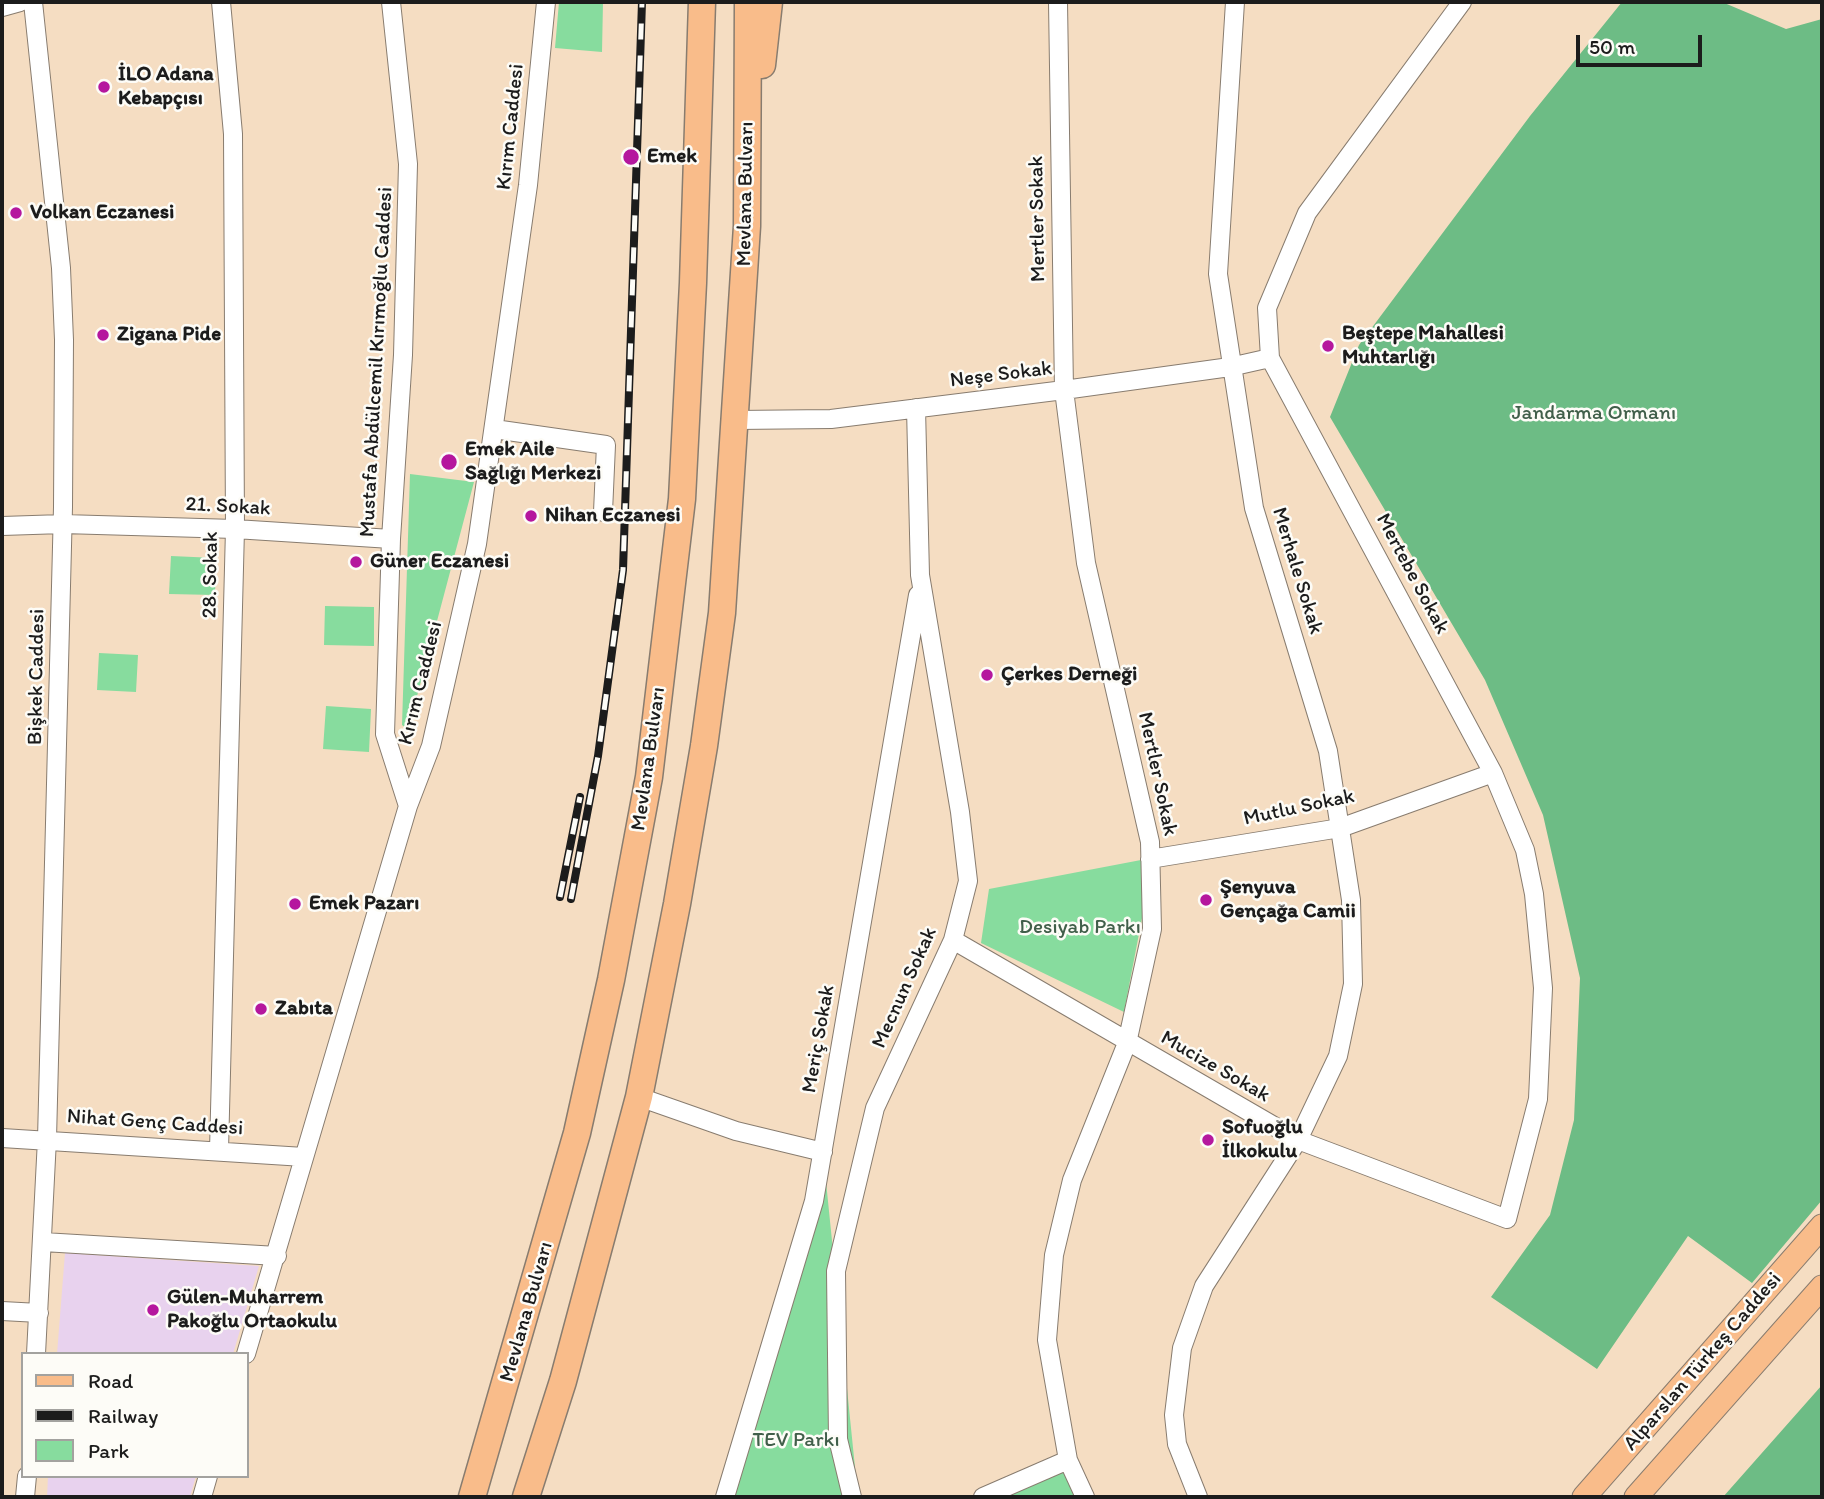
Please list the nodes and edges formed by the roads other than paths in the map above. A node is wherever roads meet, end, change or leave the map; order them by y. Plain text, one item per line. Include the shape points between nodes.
1 (20, 2) edge
2 (33, 2) edge
3 (221, 2) edge
4 (391, 2) edge
5 (546, 2) edge
6 (702, 2) edge
7 (748, 2) edge
8 (769, 2) edge
9 (1058, 2) edge
10 (1235, 2) edge
11 (1462, 2) edge
12 (2, 7) edge
13 (749, 181) junction
14 (1270, 358) junction
15 (1230, 367) junction
16 (1064, 390) junction
17 (916, 408) junction
18 (736, 420) junction
19 (494, 429) junction
20 (603, 512) dead end
21 (63, 524) junction
22 (2, 526) edge
23 (235, 529) junction
24 (391, 539) junction
25 (920, 580) junction
26 (1493, 773) junction
27 (408, 806) junction
28 (1339, 828) junction
29 (1150, 859) junction
30 (953, 940) junction
31 (1127, 1043) junction
32 (639, 1097) junction
33 (2, 1138) edge
34 (47, 1139) junction
35 (1298, 1140) junction
36 (219, 1150) junction
37 (823, 1152) junction
38 (304, 1157) junction
39 (1507, 1219) joint
40 (1822, 1226) edge
41 (43, 1242) junction
42 (277, 1256) junction
43 (1822, 1287) edge
44 (2, 1311) edge
45 (39, 1313) junction
46 (36, 1352) edge
47 (247, 1352) edge
48 (1068, 1460) junction
49 (27, 1478) edge
50 (207, 1478) edge
51 (25, 1497) edge
52 (202, 1497) edge
53 (472, 1497) edge
54 (526, 1497) edge
55 (725, 1497) edge
56 (852, 1497) edge
57 (983, 1497) edge
58 (1085, 1497) edge
59 (1198, 1497) edge
60 (1584, 1497) edge
61 (1636, 1497) edge

1 - 12 street
2 - 21 street, Bişkek Caddesi via 61,268
3 - 23 street, 28. Sokak via 233,134
4 - 24 street, Mustafa Abdülcemil Kırımoğlu Caddesi via 408,164 403,355
5 - 19 street, Kırım Caddesi via 528,185
6 - 53 highway, Mevlana Bulvarı via 682,499 649,777 577,1133
7 - 13 highway, Mevlana Bulvarı
8 - 13 highway
9 - 16 street, Mertler Sokak
10 - 15 street, Merhale Sokak via 1218,274
11 - 14 street, Mertebe Sokak via 1307,213 1267,308
13 - 18 highway, Mevlana Bulvarı
14 - 15 street, Neşe Sokak
14 - 26 street, Mertebe Sokak
15 - 16 street, Neşe Sokak
15 - 28 street, Merhale Sokak via 1254,508 1328,751
16 - 17 street, Neşe Sokak
16 - 29 street, Mertler Sokak via 1086,563 1150,842
17 - 18 street, Neşe Sokak via 831,419
17 - 25 street, Mecnun Sokak
18 - 32 highway, Mevlana Bulvarı via 722,613 705,733
19 - 20 street via 606,445
19 - 27 street, Kırım Caddesi via 477,544 431,746
21 - 22 street, 21. Sokak
21 - 23 street, 21. Sokak
21 - 34 street, Bişkek Caddesi
23 - 24 street, 21. Sokak
23 - 36 street, 28. Sokak
24 - 27 street, Mustafa Abdülcemil Kırımoğlu Caddesi via 385,734
25 - 30 street, Mecnun Sokak via 968,881
25 - 37 street, Meriç Sokak
26 - 28 street, Mutlu Sokak
26 - 39 street, Mertebe Sokak via 1525,849 1543,988 1538,1099
27 - 38 street, Kırım Caddesi
28 - 29 street, Mutlu Sokak
28 - 35 street, Merhale Sokak via 1351,900 1353,984 1338,1056
29 - 31 street, Mertler Sokak via 1152,929
30 - 31 street, Mucize Sokak
30 - 56 street, Mecnun Sokak via 875,1108 836,1272 838,1439
31 - 35 street, Mucize Sokak
31 - 48 street, Mertler Sokak via 1072,1180 1054,1255 1047,1340
32 - 37 street via 736,1130
32 - 54 highway, Mevlana Bulvarı via 590,1287
33 - 34 street, Nihat Genç Caddesi
34 - 36 street, Nihat Genç Caddesi
34 - 41 street, Bişkek Caddesi
35 - 39 street, Mucize Sokak
35 - 59 street, Merhale Sokak via 1204,1286 1182,1348 1174,1415 1177,1444
36 - 38 street, Nihat Genç Caddesi
37 - 55 street, Meriç Sokak via 814,1201
38 - 42 street, Kırım Caddesi
40 - 60 main road, Alparslan Türkeş Caddesi
41 - 42 street
41 - 45 street, Bişkek Caddesi
42 - 47 street, Kırım Caddesi
43 - 61 main road, Alparslan Türkeş Caddesi
44 - 45 street
45 - 46 street, Bişkek Caddesi
48 - 57 street
48 - 58 street, Mertler Sokak
49 - 51 street
50 - 52 street

